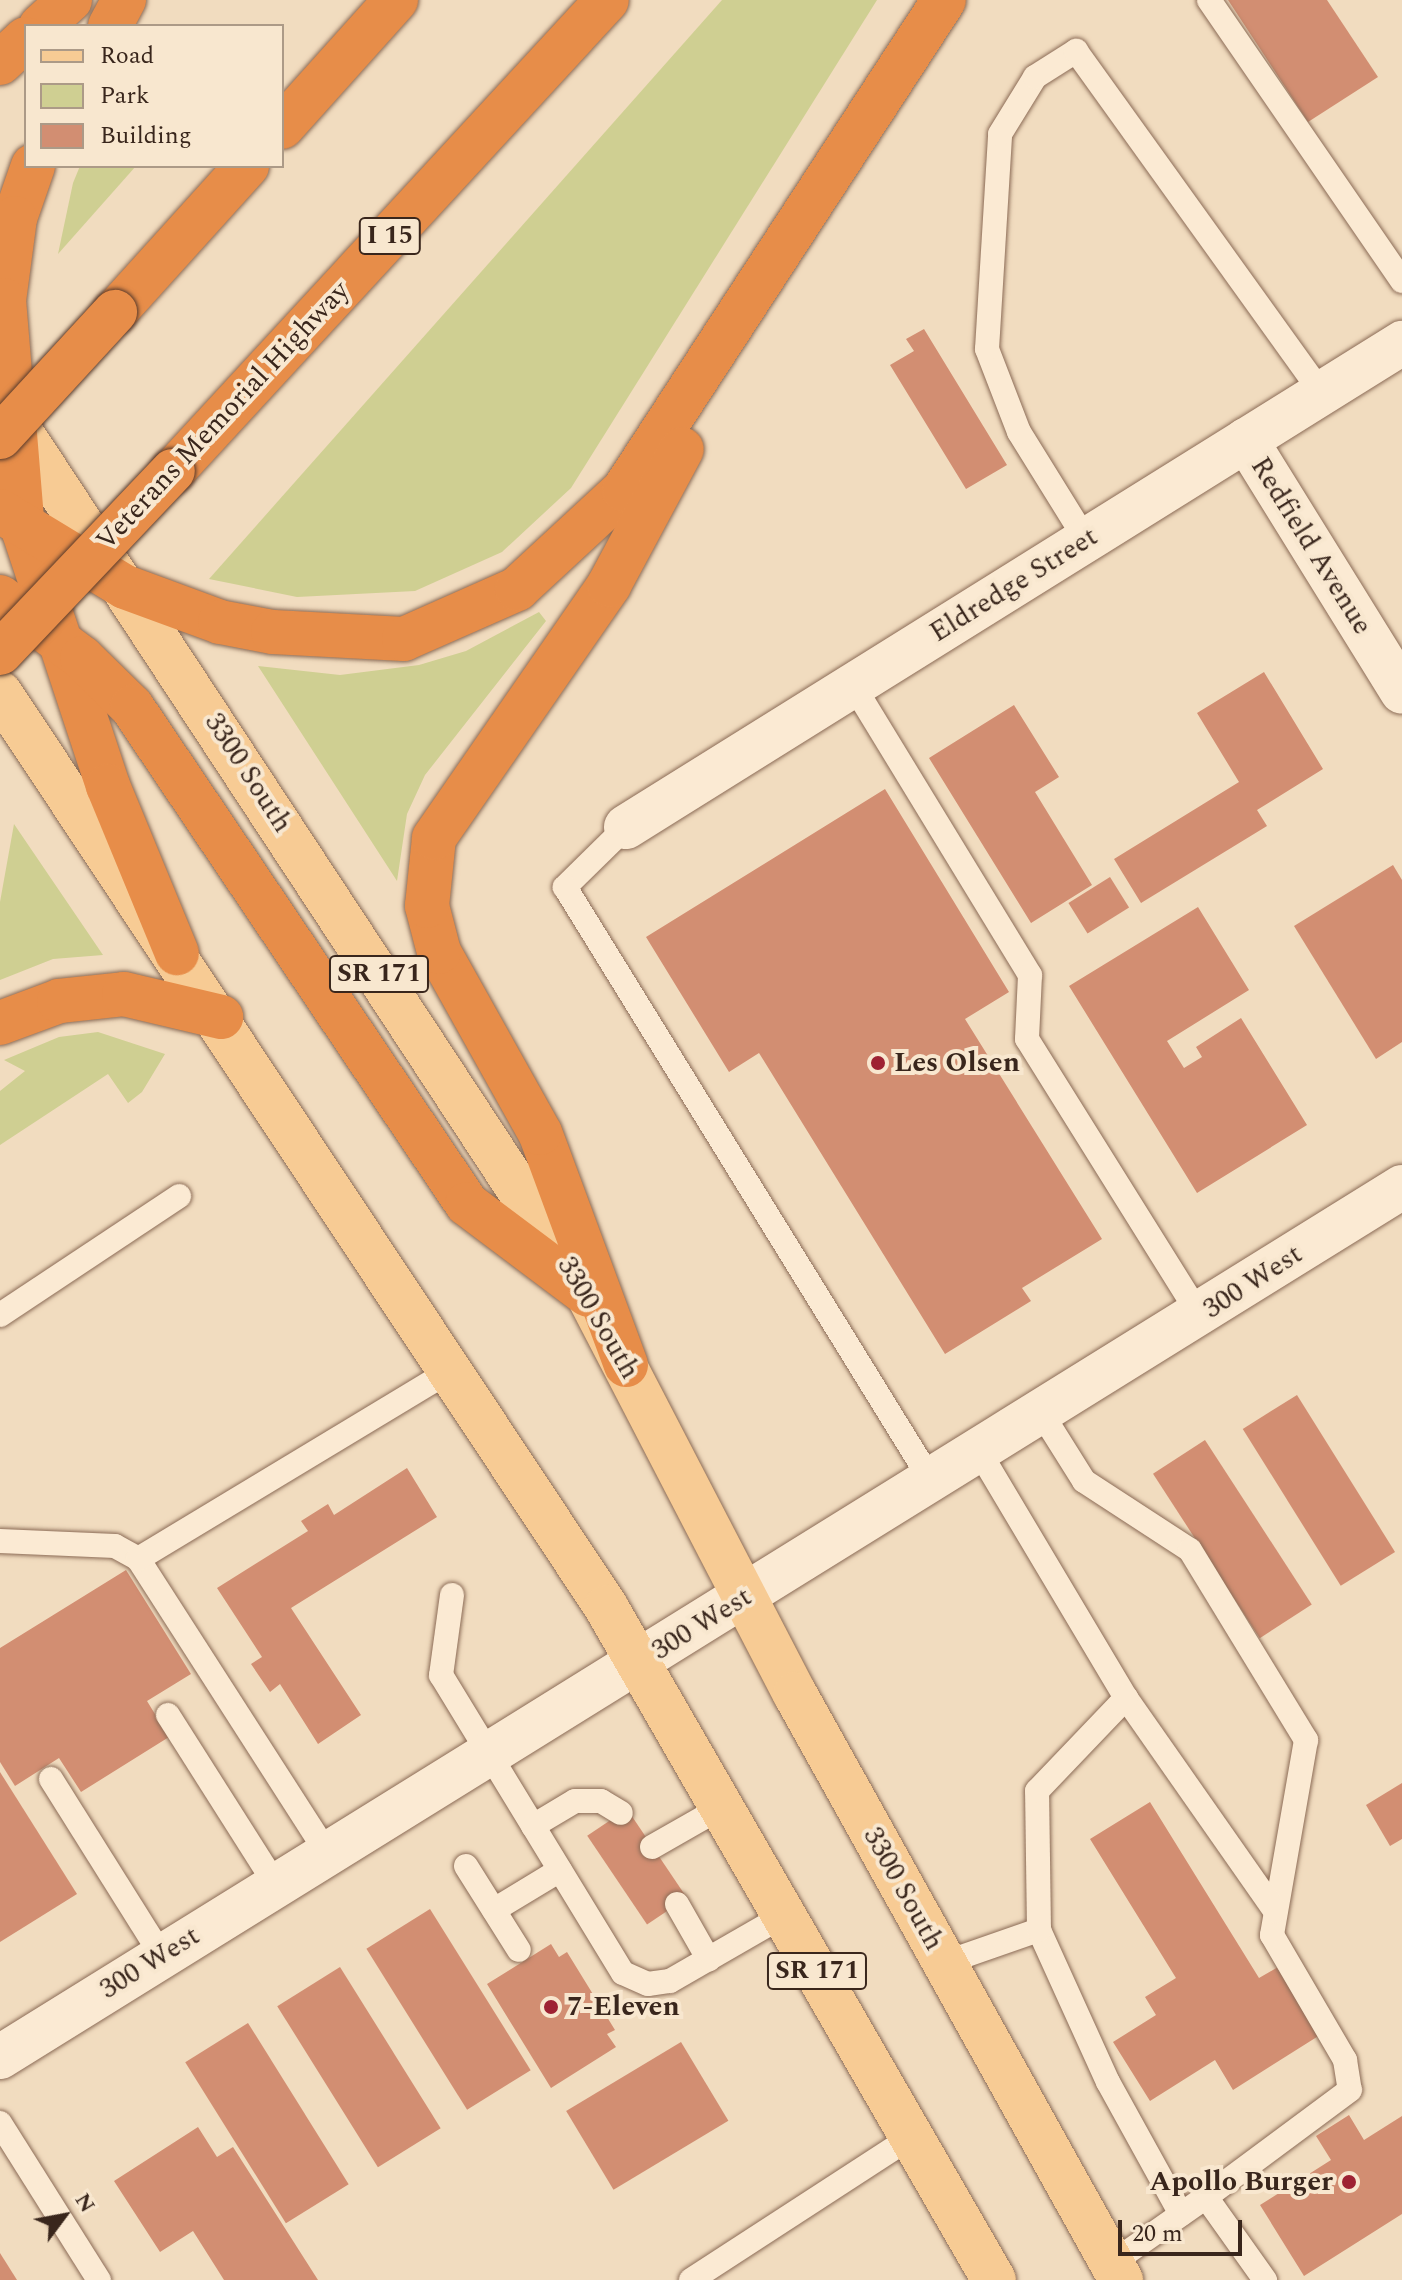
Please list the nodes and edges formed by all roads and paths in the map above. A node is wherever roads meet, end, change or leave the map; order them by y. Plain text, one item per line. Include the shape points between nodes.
1 (70, 0) edge
2 (124, 0) edge
3 (396, 0) edge
4 (607, 0) edge
5 (944, 0) edge
6 (1209, 0) edge
7 (43, 24) edge
8 (111, 24) edge
9 (24, 41) edge
10 (0, 63) edge
11 (284, 125) edge
12 (32, 168) edge
13 (245, 168) edge
14 (797, 231) junction
15 (1402, 281) edge
16 (1402, 343) edge
17 (1322, 393) junction
18 (3, 417) edge
19 (1246, 440) junction
20 (12, 520) edge
21 (1086, 540) junction
22 (125, 587) junction
23 (0, 597) edge
24 (58, 640) junction
25 (0, 653) edge
26 (853, 685) junction
27 (1402, 692) edge
28 (0, 693) edge
29 (626, 827) joint
30 (177, 953) junction
31 (221, 1017) junction
32 (0, 1023) edge
33 (1402, 1187) edge
34 (179, 1196) dead end
35 (588, 1295) junction
36 (0, 1315) edge
37 (1200, 1316) junction
38 (626, 1365) junction
39 (451, 1370) junction
40 (1042, 1414) junction
41 (980, 1453) junction
42 (932, 1482) junction
43 (0, 1541) edge
44 (138, 1559) junction
45 (452, 1595) dead end
46 (747, 1596) junction
47 (640, 1662) junction
48 (1126, 1698) junction
49 (168, 1715) dead end
50 (488, 1753) junction
51 (51, 1779) dead end
52 (724, 1806) junction
53 (621, 1813) dead end
54 (533, 1826) junction
55 (652, 1847) dead end
56 (327, 1853) junction
57 (466, 1866) dead end
58 (560, 1870) junction
59 (276, 1885) junction
60 (677, 1904) dead end
61 (494, 1910) junction
62 (1275, 1911) junction
63 (785, 1915) junction
64 (1039, 1930) junction
65 (519, 1950) dead end
66 (162, 1956) junction
67 (709, 1960) junction
68 (944, 1963) junction
69 (0, 2057) edge
70 (0, 2123) edge
71 (911, 2137) junction
72 (1206, 2197) junction
73 (1181, 2214) junction
74 (1116, 2271) edge
75 (99, 2280) edge
76 (691, 2280) edge
77 (994, 2280) edge
78 (1265, 2280) edge

1 - 7 highway
2 - 8 highway
3 - 11 highway
4 - 25 highway, Veterans Memorial Highway / I 15, bridge
5 - 14 highway
6 - 15 lane
9 - 10 highway
12 - 18 highway via 15,218 4,300
13 - 18 highway, bridge via 115,312
14 - 22 highway via 624,490 517,589 404,639 232,625
14 - 38 highway via 609,585 434,838 427,923 540,1133
16 - 17 street, Eldredge Street
17 - 19 street, Eldredge Street
17 - 21 lane via 1076,51 1035,77 1000,134 987,349 1019,432
18 - 20 highway
18 - 22 main road, 3300 South / SR 171
19 - 21 street, Eldredge Street
19 - 27 street, Redfield Avenue
20 - 22 highway
20 - 24 highway
21 - 26 street, Eldredge Street
22 - 35 main road, 3300 South / SR 171
23 - 24 highway
24 - 30 highway
24 - 35 highway via 109,681 180,770 467,1204
26 - 29 street, Eldredge Street
26 - 37 lane via 1030,975 1027,1039
28 - 30 main road, SR 171
29 - 42 lane via 565,887
30 - 31 main road, SR 171
31 - 32 highway via 124,994 59,1001
31 - 39 main road, SR 171
33 - 37 street, 300 West
34 - 36 lane
35 - 38 main road, 3300 South / SR 171
37 - 40 street, 300 West
38 - 46 main road, 3300 South / SR 171
39 - 44 lane
39 - 47 main road, SR 171
40 - 41 street, 300 West
40 - 62 lane via 1084,1481 1190,1550 1306,1740
41 - 42 street, 300 West
41 - 48 lane
42 - 46 street, 300 West
43 - 44 lane via 115,1546
44 - 56 lane
45 - 50 lane via 441,1675
46 - 47 street, 300 West
46 - 68 main road, 3300 South / SR 171
47 - 50 street, 300 West
47 - 52 main road, SR 171
48 - 62 lane
48 - 64 lane via 1037,1791
49 - 59 lane
50 - 54 lane
50 - 56 street, 300 West
51 - 66 lane
52 - 55 lane
52 - 63 main road, SR 171
53 - 54 lane via 601,1801 575,1801
54 - 58 lane
56 - 59 street, 300 West
57 - 61 lane
58 - 61 lane
58 - 67 lane via 623,1973 648,1984 670,1981
59 - 66 street, 300 West
60 - 67 lane
61 - 65 lane
62 - 72 lane via 1272,1935 1345,2060 1350,2090
63 - 67 lane
63 - 71 main road, SR 171
64 - 68 lane
64 - 73 lane via 1108,2082
66 - 69 street, 300 West
68 - 74 main road, 3300 South / SR 171
70 - 75 lane
71 - 76 lane
71 - 77 main road, SR 171
72 - 73 lane
72 - 78 lane
73 - 74 lane

